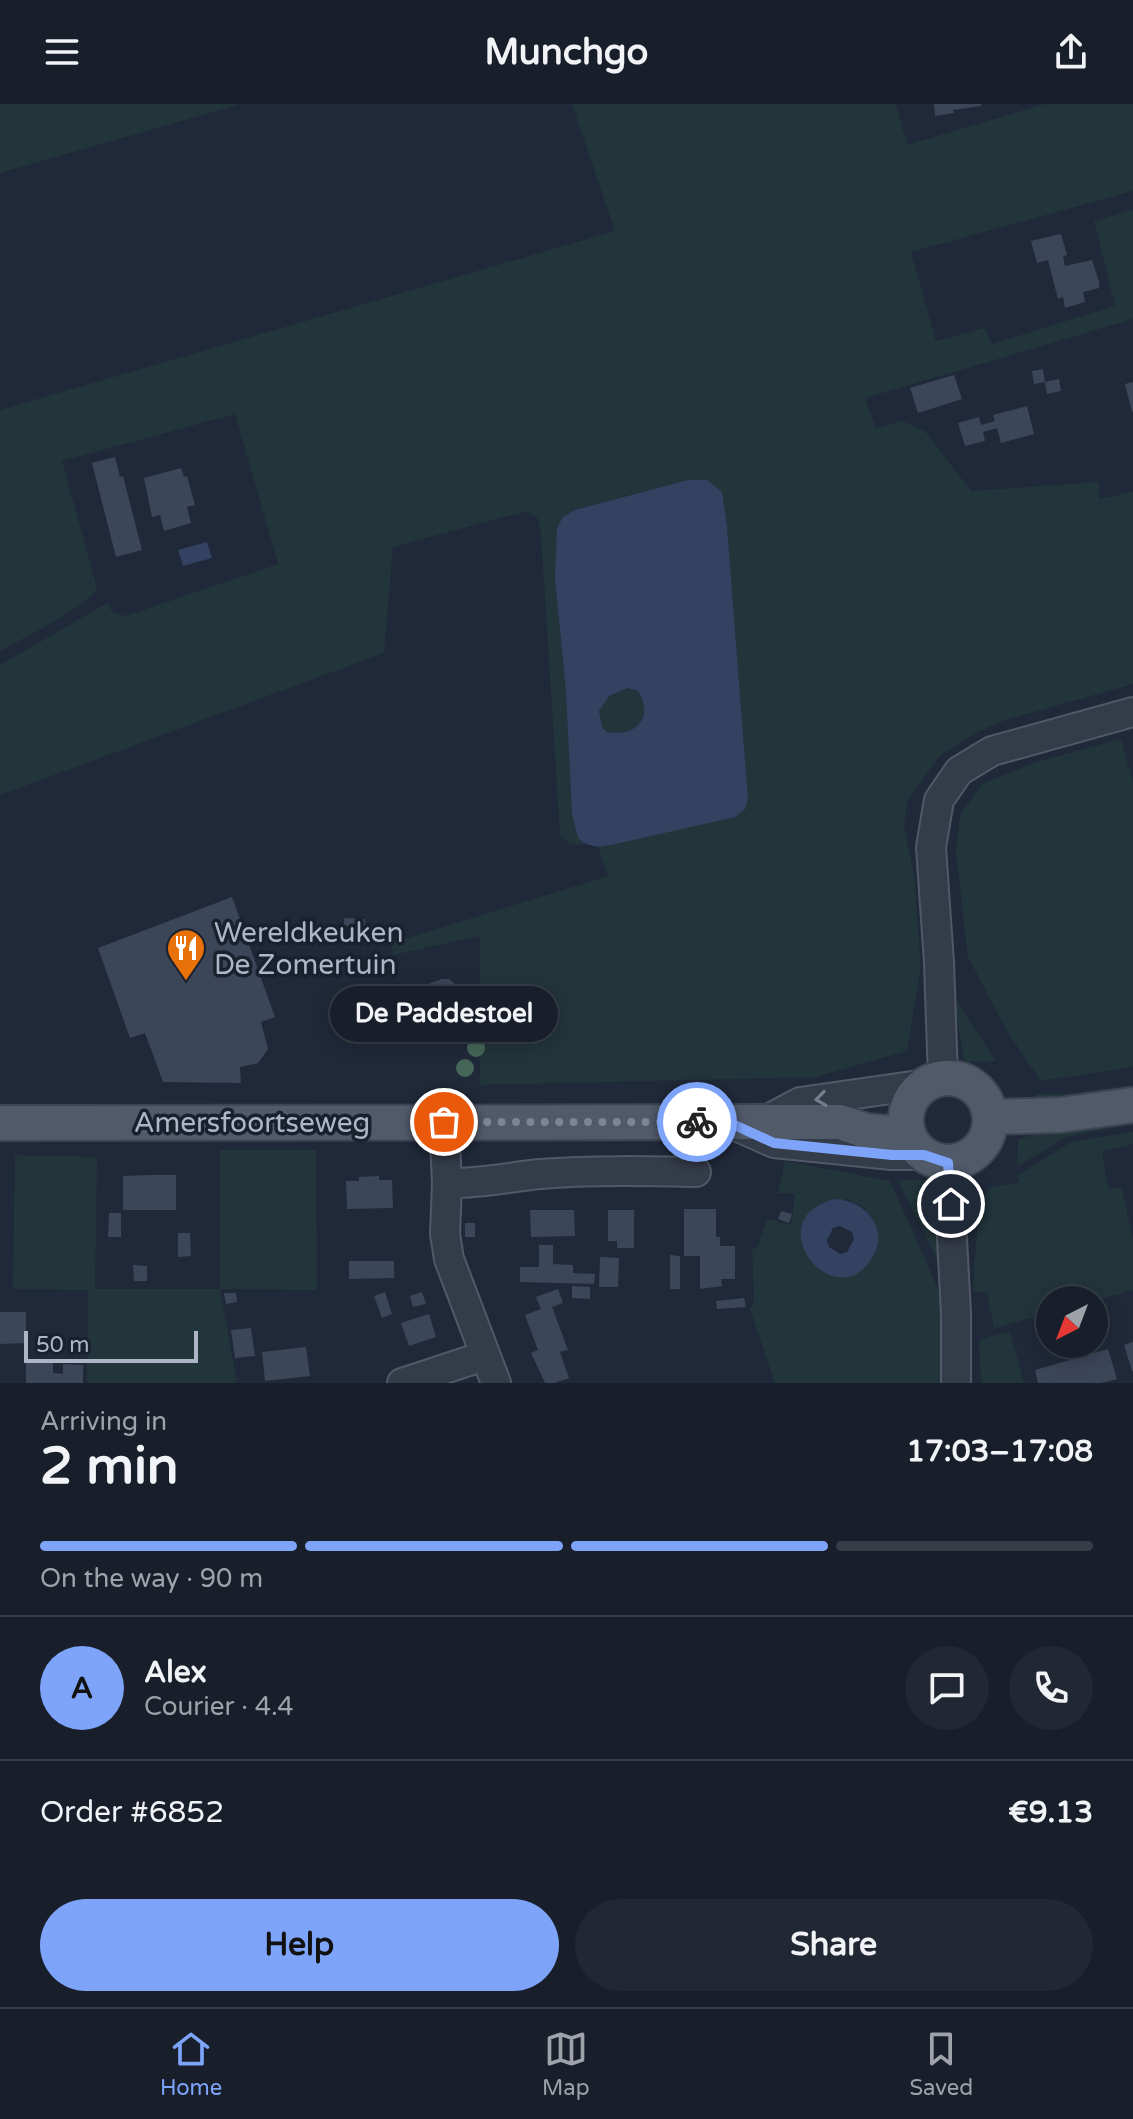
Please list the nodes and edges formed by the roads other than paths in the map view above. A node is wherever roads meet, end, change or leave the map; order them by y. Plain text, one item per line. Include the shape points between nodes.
1 (1133, 712) edge
2 (1133, 1105) edge
3 (990, 1117) junction
4 (927, 1120) junction
5 (444, 1122) junction
6 (728, 1122) junction
7 (763, 1122) junction
8 (0, 1123) edge
9 (696, 1172) dead end
10 (447, 1183) junction
11 (484, 1356) junction
12 (402, 1383) edge
13 (496, 1383) edge
14 (956, 1383) edge

1 - 4 street via 992,751 959,771 939,800 931,847 940,977
2 - 3 main road
3 - 4 main road via 980,1092 957,1079
3 - 4 main road via 987,1136 967,1158
4 - 6 street via 892,1155 774,1143
4 - 7 main road, Amersfoortseweg via 863,1112 840,1122
4 -> 7 street via 800,1102
4 - 14 street via 956,1314
5 - 6 main road, Amersfoortseweg
5 - 8 main road, Amersfoortseweg
5 - 10 street
6 - 7 main road, Amersfoortseweg
9 - 10 street via 585,1171
10 - 11 street via 449,1259
11 - 12 street
11 - 13 street

